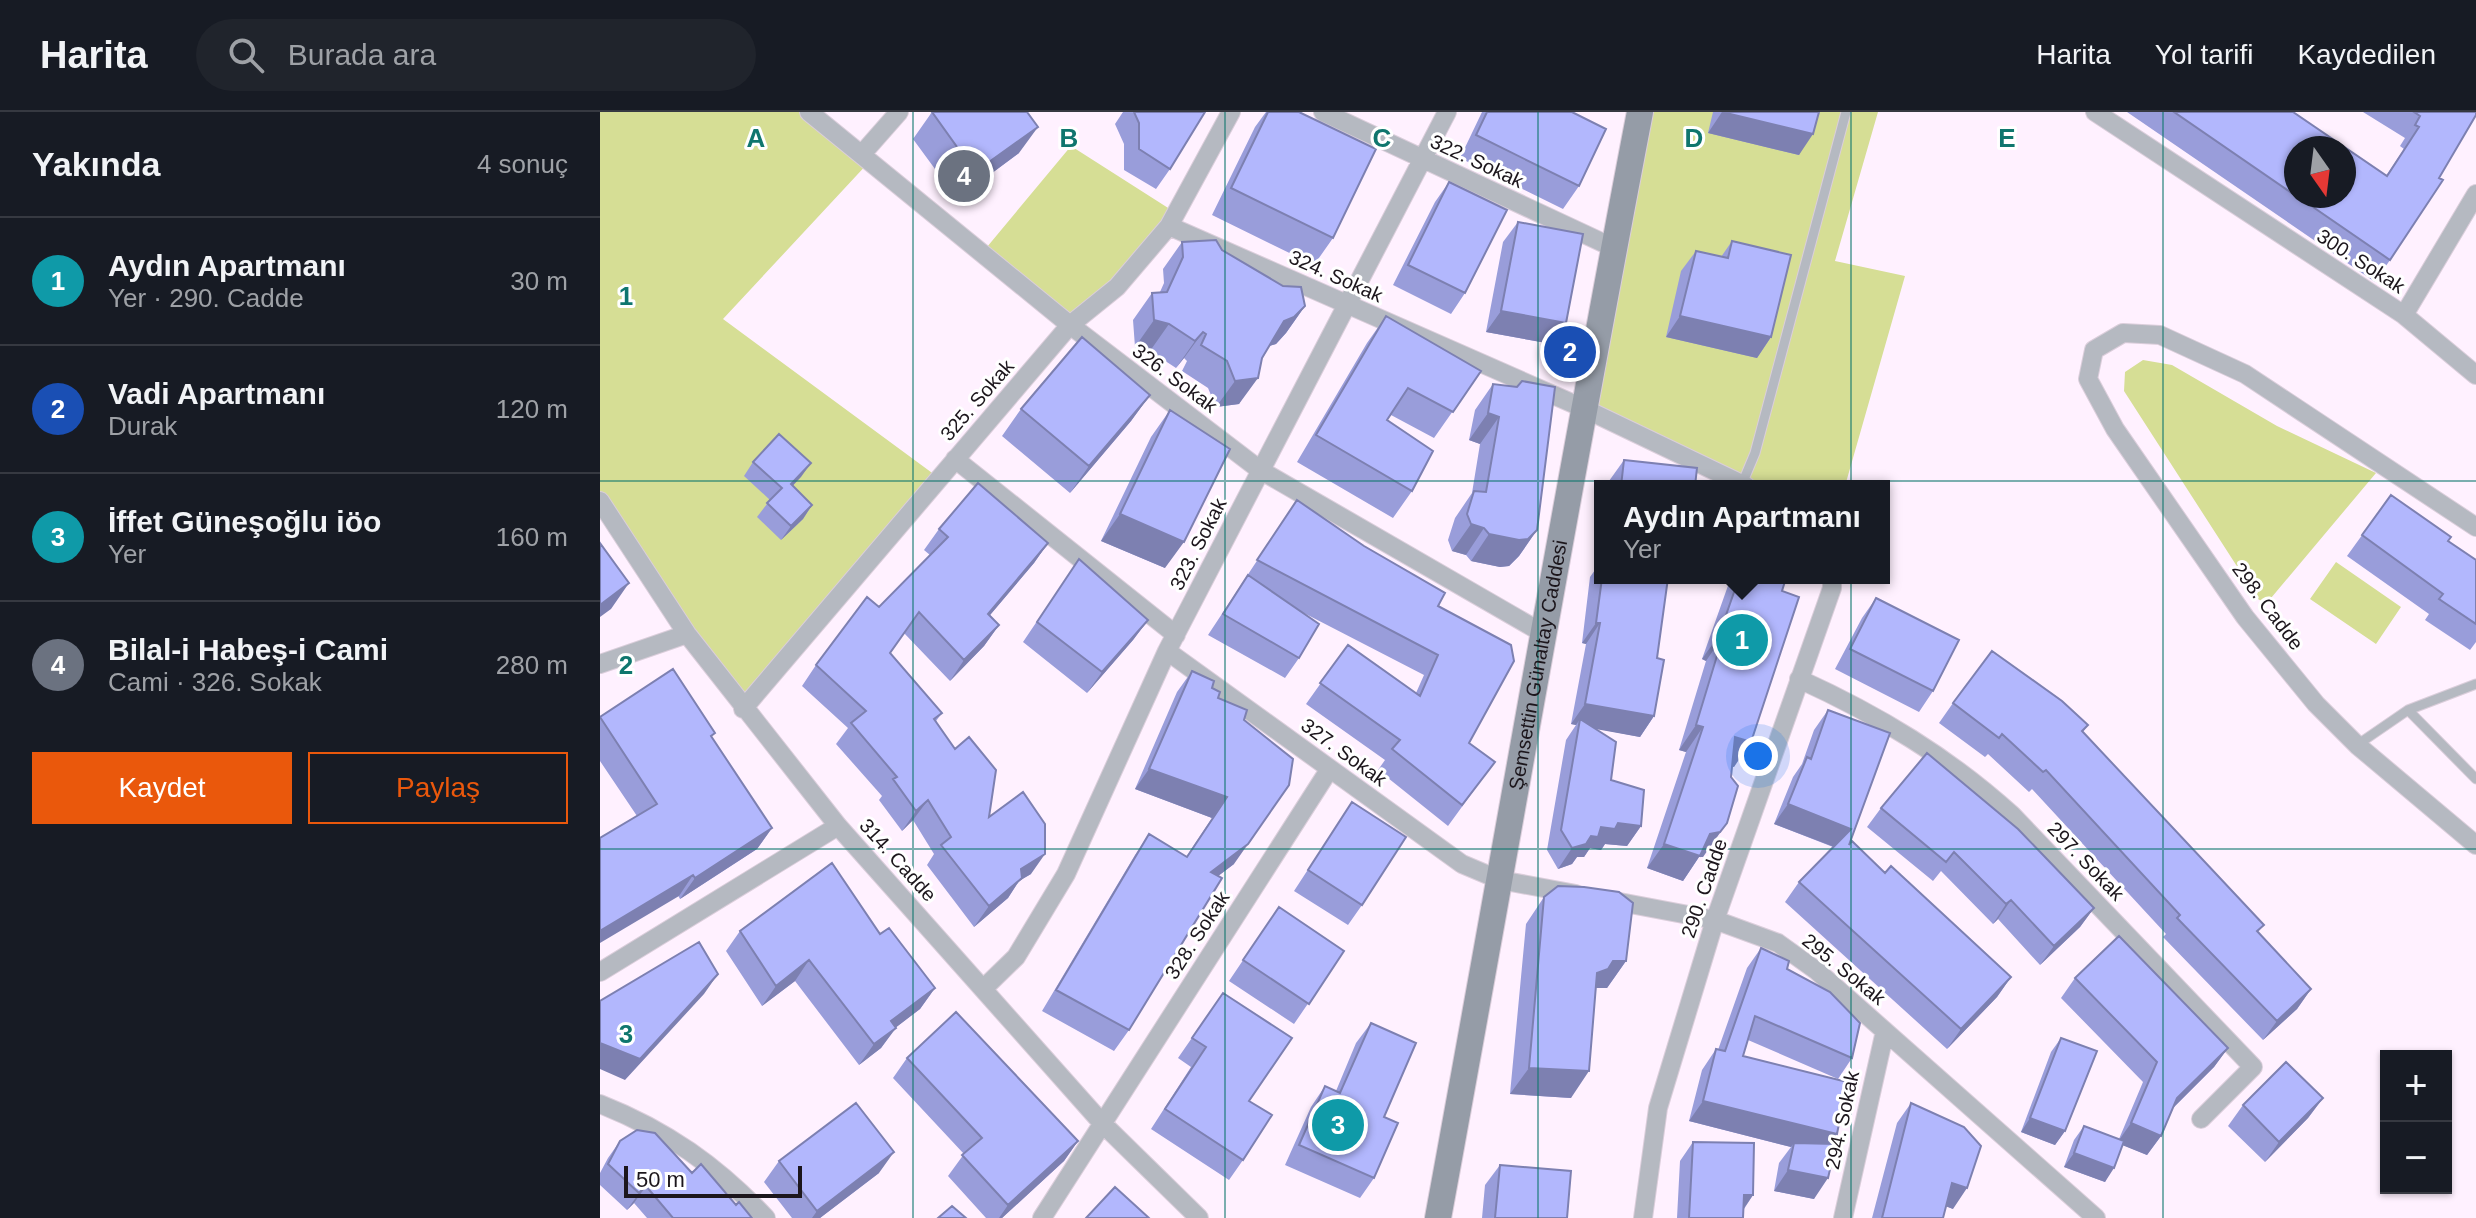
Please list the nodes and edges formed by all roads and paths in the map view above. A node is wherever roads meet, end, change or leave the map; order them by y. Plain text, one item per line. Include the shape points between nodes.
1 (809, 112) edge
2 (899, 112) edge
3 (1231, 112) edge
4 (1323, 112) edge
5 (1447, 112) edge
6 (1640, 112) edge
7 (1846, 112) edge
8 (2095, 112) edge
9 (862, 154) junction
10 (1423, 161) junction
11 (2476, 194) edge
12 (1169, 226) junction
13 (1614, 248) junction
14 (1346, 305) junction
15 (2404, 315) junction
16 (1070, 325) junction
17 (2476, 375) edge
18 (1583, 408) junction
19 (955, 459) junction
20 (1260, 470) junction
21 (1734, 480) edge
22 (1746, 480) edge
23 (600, 501) edge
24 (2476, 527) edge
25 (1832, 584) edge
26 (687, 634) junction
27 (1546, 635) junction
28 (1172, 643) junction
29 (600, 664) edge
30 (1799, 679) junction
31 (2476, 684) edge
32 (743, 709) junction
33 (2408, 710) junction
34 (2357, 745) junction
35 (1329, 770) junction
36 (2476, 779) edge
37 (838, 826) junction
38 (2476, 845) edge
39 (1500, 880) junction
40 (1715, 920) junction
41 (600, 972) edge
42 (983, 989) junction
43 (1885, 1031) junction
44 (600, 1104) edge
45 (2201, 1119) dead end
46 (1102, 1123) junction
47 (766, 1218) edge
48 (1042, 1218) edge
49 (1199, 1218) edge
50 (1438, 1218) edge
51 (1643, 1218) edge
52 (1843, 1218) edge
53 (2096, 1218) edge

1 - 9 street, 326. Sokak
2 - 9 street
3 - 12 street, 325. Sokak
4 - 10 street, 322. Sokak
5 - 10 street, 323. Sokak
6 - 13 street, Şemsettin Günaltay Caddesi
7 - 22 lane
8 - 15 street, 300. Sokak
9 - 16 street, 326. Sokak
10 - 13 street, 322. Sokak
10 - 14 street, 323. Sokak
11 - 15 street
12 - 14 street, 324. Sokak
12 - 16 street, 325. Sokak via 1117,287
13 - 18 street, Şemsettin Günaltay Caddesi
14 - 18 street, 324. Sokak
14 - 20 street, 323. Sokak
15 - 17 street, 300. Sokak
16 - 19 street, 325. Sokak
16 - 20 street, 326. Sokak
18 - 21 street, 324. Sokak
18 - 27 street, Şemsettin Günaltay Caddesi
19 - 28 street, 327. Sokak
19 - 32 street, 325. Sokak
20 - 27 street, 326. Sokak
20 - 28 street, 323. Sokak
23 - 26 street, 314. Cadde
24 - 34 street, 298. Cadde via 2245,374 2160,335 2123,333 2094,350 2088,379 2115,429 2245,617
25 - 30 street, 290. Cadde
26 - 29 street
26 - 32 street, 314. Cadde
27 - 39 street, Şemsettin Günaltay Caddesi
28 - 35 street, 327. Sokak
28 - 42 street, 323. Sokak via 1042,919 1016,957
30 - 40 street, 290. Cadde
30 - 45 street, 297. Sokak via 1925,745 1974,780 2253,1067
31 - 33 lane
32 - 37 street, 314. Cadde
33 - 34 lane
33 - 36 lane
34 - 38 street, 298. Cadde
35 - 39 street, 327. Sokak via 1462,864
35 - 46 street, 328. Sokak
37 - 41 street
37 - 42 street, 314. Cadde
39 - 40 street, 295. Sokak
39 - 50 street, Şemsettin Günaltay Caddesi
40 - 43 street, 295. Sokak via 1778,943
40 - 51 street, 290. Cadde via 1658,1108
42 - 46 street, 314. Cadde
43 - 52 street, 294. Sokak
43 - 53 street, 295. Sokak
44 - 47 street via 682,1143 729,1179
46 - 48 street, 328. Sokak
46 - 49 street, 314. Cadde

